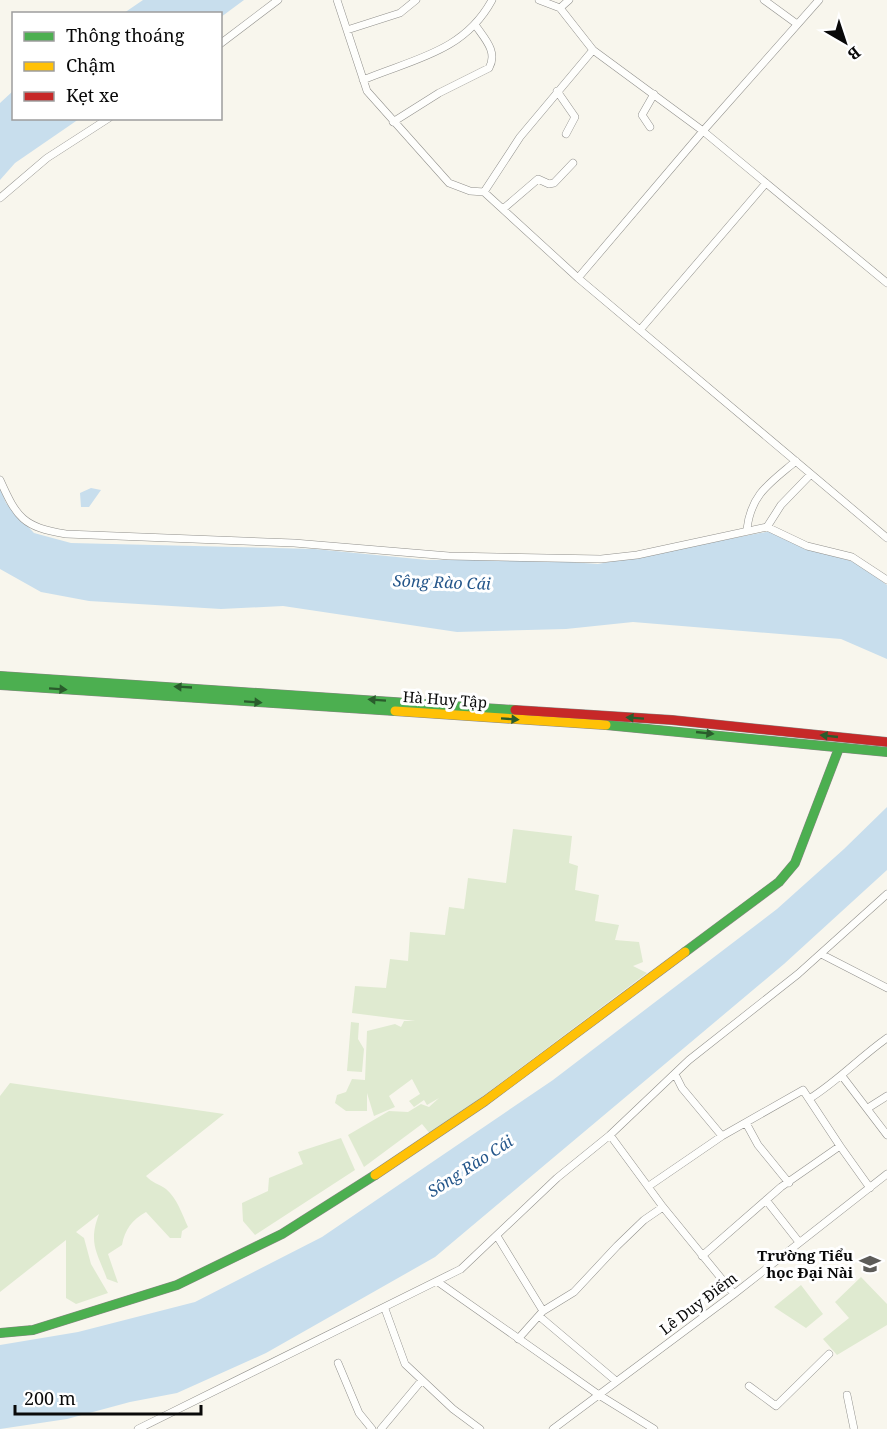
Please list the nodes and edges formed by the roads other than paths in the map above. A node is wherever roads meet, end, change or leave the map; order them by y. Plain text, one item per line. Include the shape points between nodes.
1 (278, 0) edge
2 (337, 0) edge
3 (416, 0) edge
4 (492, 0) edge
5 (539, 0) edge
6 (569, 0) edge
7 (764, 0) edge
8 (819, 0) edge
9 (560, 8) junction
10 (797, 24) junction
11 (476, 26) junction
12 (347, 30) junction
13 (222, 42) edge
14 (593, 50) junction
15 (363, 80) junction
16 (557, 91) junction
17 (654, 94) junction
18 (106, 120) edge
19 (393, 122) junction
20 (650, 127) dead end
21 (703, 130) junction
22 (566, 134) dead end
23 (573, 163) dead end
24 (766, 183) junction
25 (484, 192) junction
26 (0, 198) edge
27 (503, 209) junction
28 (578, 278) junction
29 (887, 283) edge
30 (640, 330) junction
31 (795, 461) junction
32 (811, 474) junction
33 (0, 480) edge
34 (766, 527) junction
35 (747, 529) junction
36 (887, 538) edge
37 (887, 580) edge
38 (0, 676) edge
39 (0, 685) edge
40 (887, 742) edge
41 (839, 748) junction
42 (887, 752) edge
43 (887, 894) edge
44 (821, 954) junction
45 (887, 988) edge
46 (887, 1038) edge
47 (675, 1074) junction
48 (842, 1076) junction
49 (887, 1096) edge
50 (809, 1099) junction
51 (868, 1108) junction
52 (746, 1123) junction
53 (610, 1135) junction
54 (887, 1135) edge
55 (722, 1136) junction
56 (840, 1146) junction
57 (884, 1176) edge
58 (789, 1183) junction
59 (887, 1185) edge
60 (649, 1186) junction
61 (870, 1188) junction
62 (766, 1200) junction
63 (663, 1207) junction
64 (497, 1236) junction
65 (799, 1242) junction
66 (702, 1256) junction
67 (438, 1282) junction
68 (734, 1294) junction
69 (385, 1309) junction
70 (541, 1313) junction
71 (0, 1334) edge
72 (518, 1339) junction
73 (829, 1354) dead end
74 (338, 1363) dead end
75 (422, 1380) junction
76 (616, 1381) junction
77 (749, 1386) dead end
78 (599, 1395) junction
79 (847, 1395) dead end
80 (563, 1422) junction
81 (138, 1429) edge
82 (372, 1429) edge
83 (381, 1429) edge
84 (480, 1429) edge
85 (552, 1429) edge
86 (569, 1429) edge
87 (654, 1429) edge
88 (854, 1429) edge

1 - 13 street
2 - 12 street
3 - 12 street via 400,13
4 - 11 street
5 - 9 street
6 - 9 street
7 - 10 street
8 - 10 street
9 - 14 street
10 - 21 street
11 - 15 street via 438,52
11 - 19 street via 492,51 489,68
12 - 15 street
14 - 16 street
14 - 17 street
15 - 19 street via 367,91
16 - 22 street via 575,117
16 - 25 street via 520,137
17 - 20 street via 642,115
17 - 21 street
18 - 26 street via 40,163
19 - 25 street via 449,183
21 - 24 street
21 - 28 street
23 - 27 street via 554,183 538,179
24 - 29 street
24 - 30 street
25 - 27 street
27 - 28 street
28 - 30 street
30 - 31 street
31 - 32 street
31 - 35 street via 756,498
32 - 34 street
32 - 36 street
33 - 35 street via 10,503 31,526 78,534 294,543 449,556 602,559 637,555
34 - 35 street
34 - 37 street via 807,546 852,557
40 -> 38 main road, Hà Huy Tập via 660,719
39 -> 41 main road, Hà Huy Tập via 677,730
41 - 42 main road, Hà Huy Tập
41 - 71 main road via 795,863 779,882 485,1101 316,1214 202,1274 88,1314 33,1330
43 - 44 street
44 - 45 street
44 - 47 street
46 - 48 street
47 - 53 street
47 - 55 street
48 - 50 street
48 - 51 street
49 - 51 street
50 - 52 street via 803,1090
50 - 56 street
51 - 54 street
52 - 55 street
52 - 58 street
53 - 60 street
53 - 64 street via 557,1178
55 - 60 street
56 - 58 street
56 - 61 street
57 - 59 street
57 - 61 street, Lê Duy Điếm
58 - 62 street
60 - 63 street
61 - 65 street, Lê Duy Điếm
62 - 65 street
62 - 66 street
63 - 66 street
63 - 70 street via 617,1245 574,1292
64 - 67 street via 469,1263
64 - 70 street
65 - 68 street, Lê Duy Điếm
66 - 68 street
67 - 69 street
67 - 72 street
68 - 76 street, Lê Duy Điếm
69 - 75 street via 402,1359
69 - 81 street
70 - 72 street
70 - 76 street
72 - 78 street
73 - 77 street via 776,1406
74 - 82 street via 359,1413
75 - 83 street
75 - 84 street
76 - 78 street, Lê Duy Điếm
78 - 80 street, Lê Duy Điếm
78 - 87 street
79 - 88 street
80 - 85 street, Lê Duy Điếm
80 - 86 street

